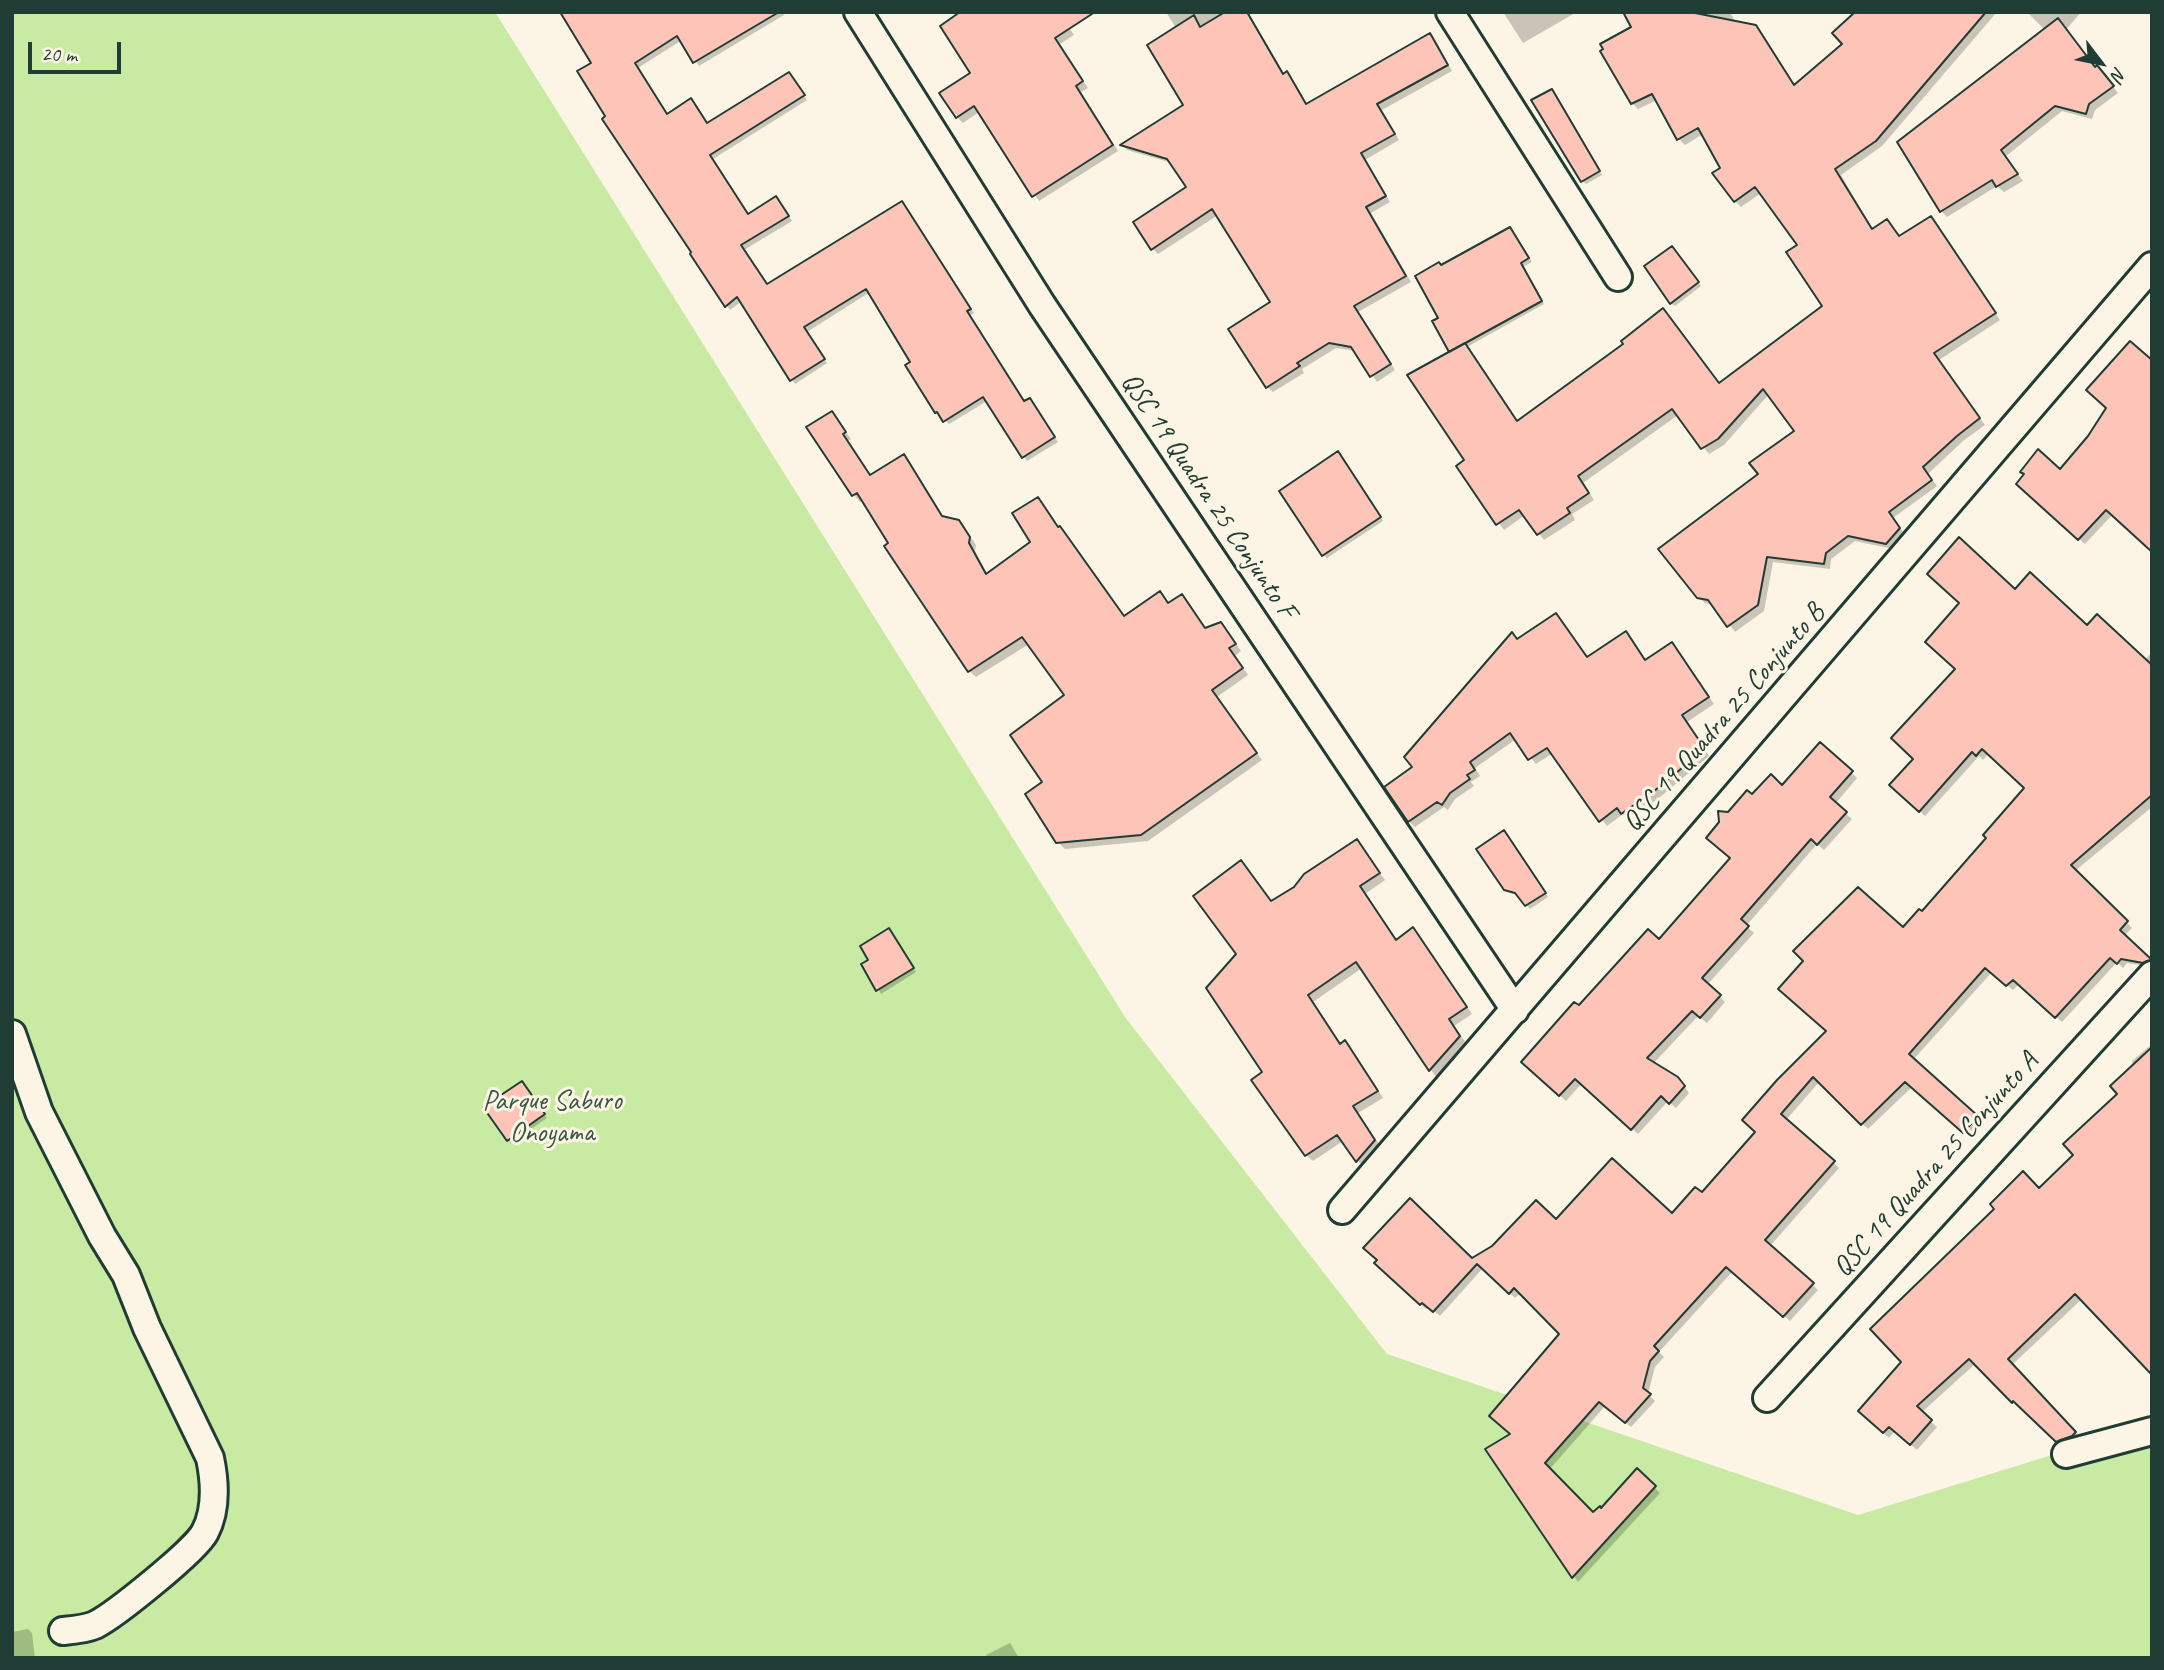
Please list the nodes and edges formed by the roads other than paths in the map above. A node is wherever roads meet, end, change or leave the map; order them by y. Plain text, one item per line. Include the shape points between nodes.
1 (858, 12) edge
2 (1450, 12) edge
3 (2152, 266) edge
4 (1618, 277) dead end
5 (2152, 975) edge
6 (1516, 1010) junction
7 (12, 1034) edge
8 (1342, 1210) dead end
9 (1767, 1398) dead end
10 (2152, 1432) edge
11 (2066, 1454) dead end
12 (63, 1631) dead end

1 - 6 street, QSC 19 Quadra 25 Conjunto F via 1042,305
2 - 4 street
3 - 6 street, QSC 19 Quadra 25 Conjunto B
5 - 9 street, QSC 19 Quadra 25 Conjunto A
6 - 8 street, QSC 19 Quadra 25 Conjunto B
7 - 12 street via 39,1112 126,1275 210,1458 214,1477 213,1509 205,1533 188,1552 93,1626
10 - 11 street

